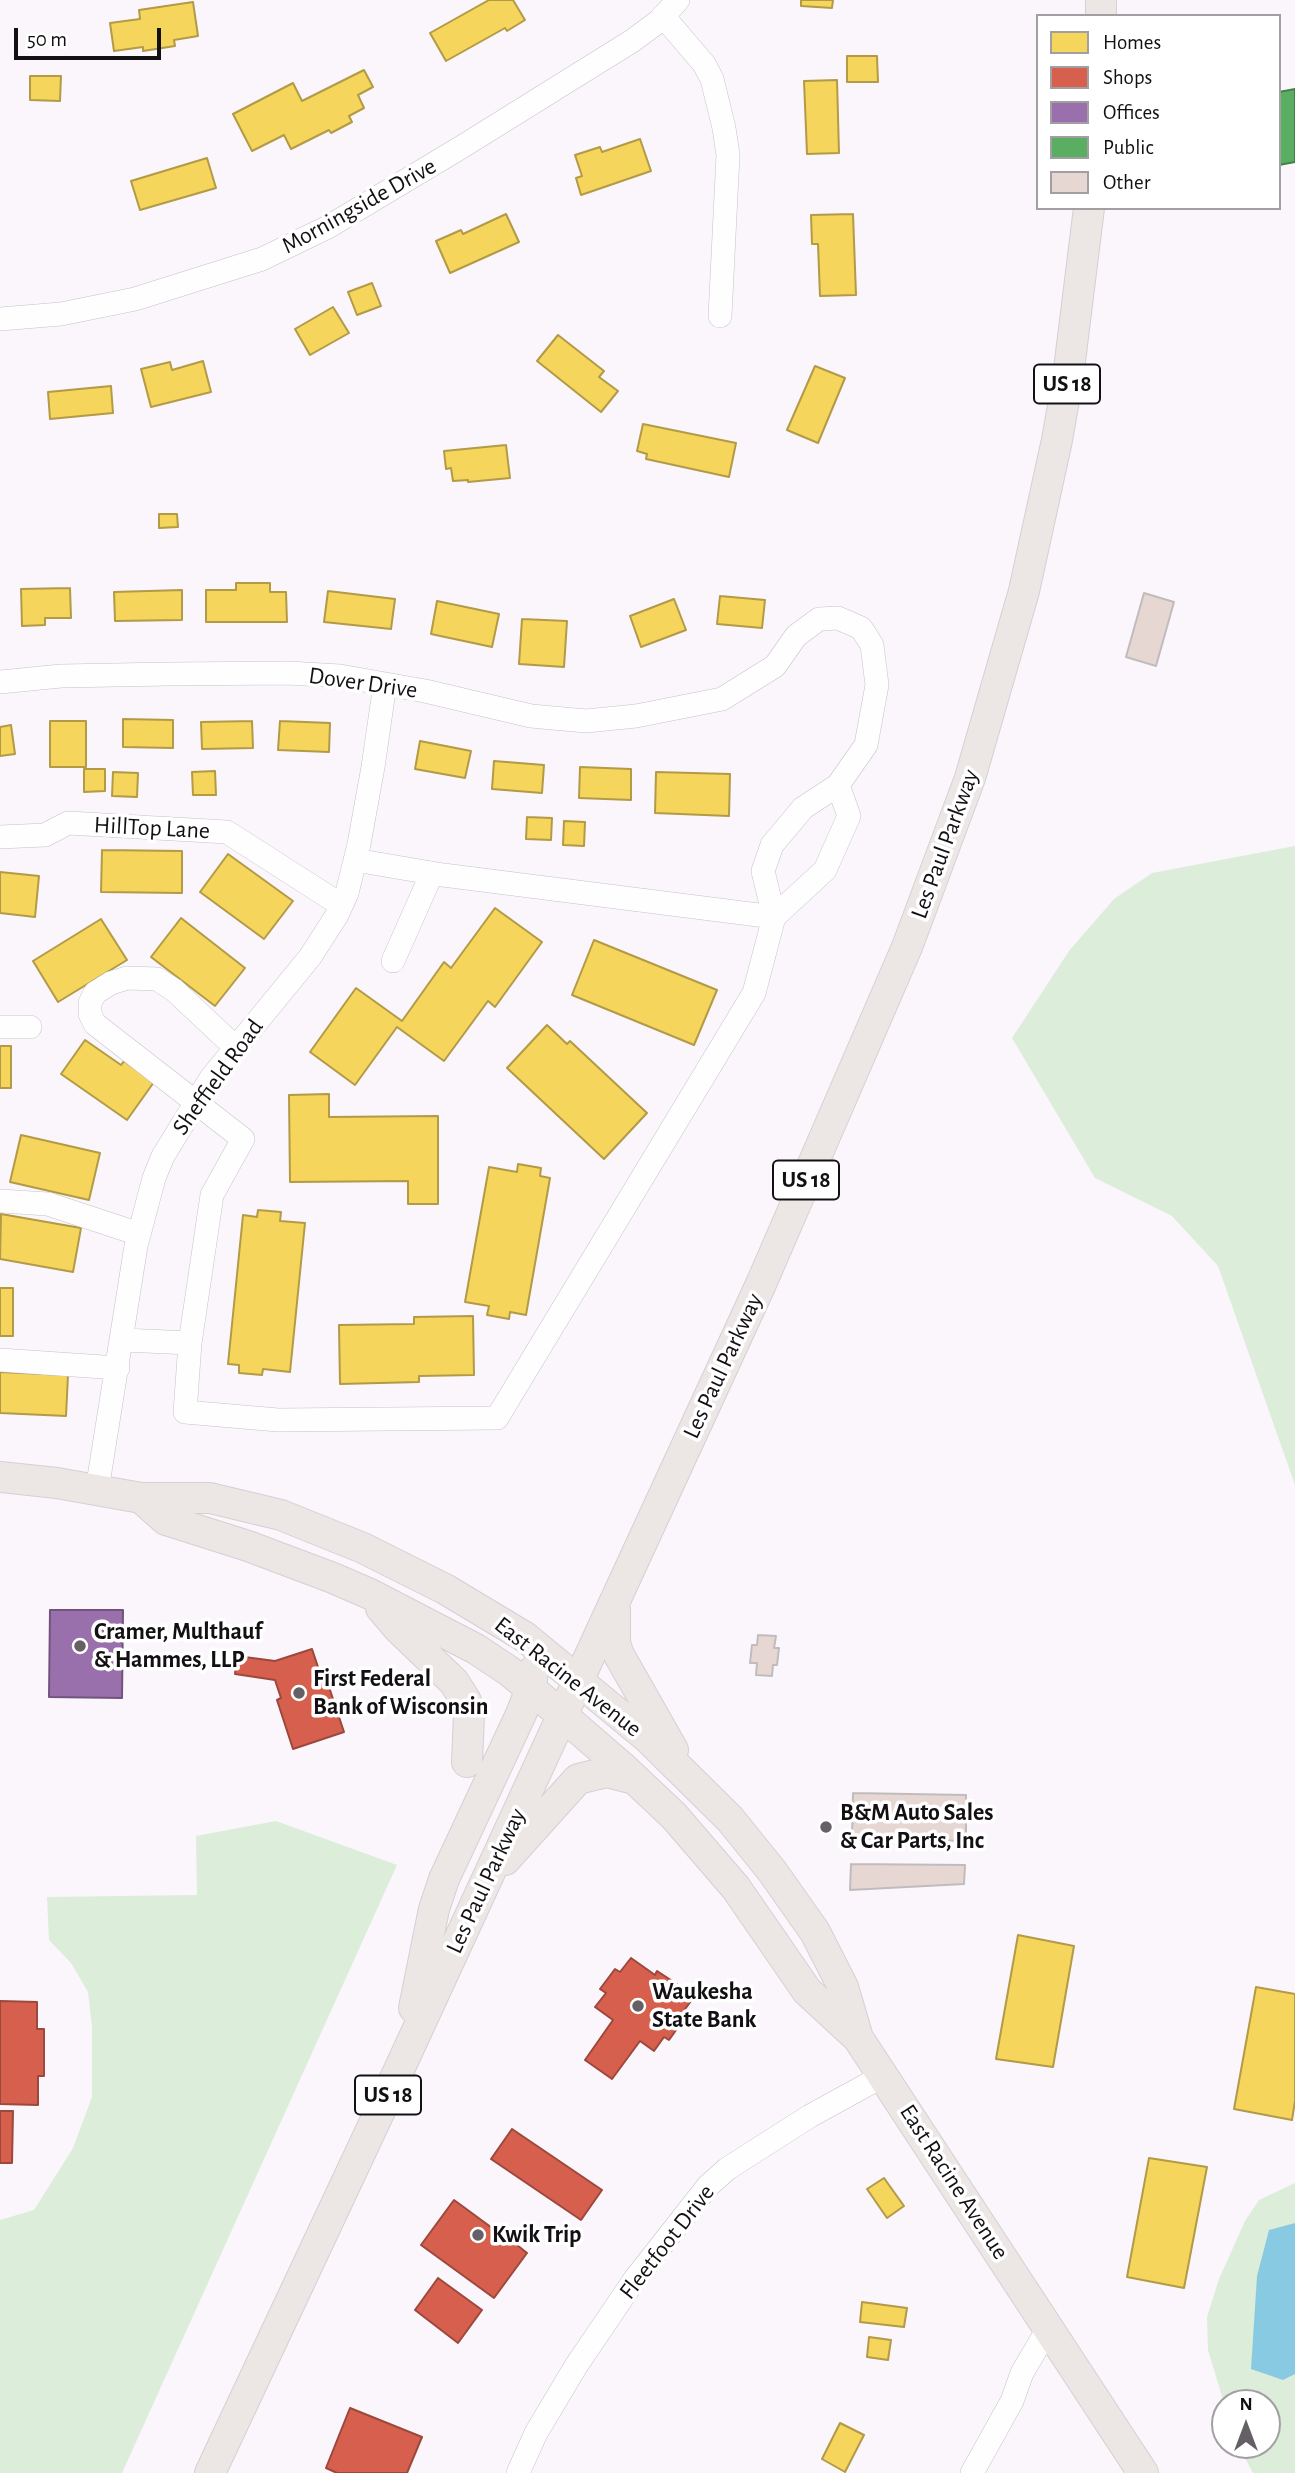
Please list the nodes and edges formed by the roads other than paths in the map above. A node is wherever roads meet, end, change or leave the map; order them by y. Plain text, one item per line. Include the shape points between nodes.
1 (671, 8) edge
2 (1089, 210) edge
3 (720, 316) dead end
4 (0, 319) edge
5 (0, 682) edge
6 (385, 684) junction
7 (838, 785) junction
8 (0, 837) edge
9 (355, 860) junction
10 (432, 873) junction
11 (341, 905) junction
12 (774, 917) junction
13 (393, 961) dead end
14 (0, 1027) edge
15 (30, 1027) dead end
16 (236, 1048) junction
17 (196, 1100) junction
18 (0, 1201) edge
19 (139, 1234) junction
20 (123, 1340) junction
21 (190, 1343) junction
22 (0, 1360) edge
23 (118, 1368) junction
24 (0, 1477) edge
25 (97, 1490) junction
26 (141, 1498) junction
27 (370, 1594) junction
28 (617, 1596) junction
29 (524, 1637) junction
30 (552, 1659) junction
31 (520, 1680) junction
32 (578, 1680) junction
33 (562, 1715) junction
34 (467, 1762) dead end
35 (686, 1775) junction
36 (635, 1779) junction
37 (486, 1881) junction
38 (858, 2038) junction
39 (404, 2059) junction
40 (883, 2076) junction
41 (1049, 2327) junction
42 (210, 2473) edge
43 (518, 2473) edge
44 (972, 2473) edge
45 (1143, 2473) edge

1 - 3 street via 712,79 724,128 728,155
1 - 4 street, Morningside Drive via 632,41 460,148 328,227 262,259 135,299 61,314
2 - 28 main road, Les Paul Parkway / US 18 via 1057,440 1024,591 970,778 907,947 761,1284
5 - 6 street, Dover Drive via 61,676 288,673
6 - 7 street, Dover Drive via 531,716 586,721 636,716 722,699 775,666 796,636 819,619 838,618 861,628 872,645 877,685 866,745
6 - 9 street, Sheffield Road
7 - 12 street via 849,816 824,870
7 - 12 street via 803,808 772,845 764,871
8 - 11 street, HillTop Lane via 46,835 68,823 227,832
9 - 10 street
9 - 11 street, Sheffield Road
10 - 12 street
10 - 13 street
11 - 16 street, Sheffield Road via 310,957
12 - 21 street via 754,993 497,1418 278,1420 185,1412
14 - 15 street
16 - 17 street, Sheffield Road
16 - 17 street via 157,979 127,978 95,993 90,1014 95,1024
17 - 19 street, Sheffield Road via 163,1156
17 - 21 street via 243,1139 212,1195
18 - 19 street via 48,1204
19 - 20 street, Sheffield Road
20 - 21 street
20 - 23 street, Sheffield Road
22 - 23 street
23 - 25 street, Sheffield Road
24 - 25 main road, East Racine Avenue
25 - 26 main road, East Racine Avenue
26 - 27 main road, East Racine Avenue via 166,1520 248,1546
26 - 29 main road, East Racine Avenue via 210,1498 281,1515 375,1553
27 - 31 main road, East Racine Avenue via 476,1649
27 - 34 main road via 454,1682 466,1701
28 - 32 main road, Les Paul Parkway / US 18
28 - 35 main road via 614,1622 619,1655
29 - 30 main road, East Racine Avenue
29 - 31 main road via 534,1668
30 - 32 main road, East Racine Avenue
30 - 33 main road via 548,1687
31 - 33 main road, East Racine Avenue
31 - 39 main road via 434,1909
32 - 33 main road, Les Paul Parkway / US 18
32 - 35 main road, East Racine Avenue
33 - 36 main road, East Racine Avenue
33 - 37 main road, Les Paul Parkway / US 18
35 - 38 main road, East Racine Avenue via 772,1871 815,1932 843,1987
36 - 37 main road via 607,1772 578,1779
36 - 38 main road, East Racine Avenue via 736,1888 807,1991
37 - 39 main road, Les Paul Parkway / US 18
38 - 40 main road, East Racine Avenue
39 - 42 main road, Les Paul Parkway / US 18
40 - 41 main road, East Racine Avenue
40 - 43 street, Fleetfoot Drive via 810,2116 708,2186 635,2279 576,2367 536,2432
41 - 44 street
41 - 45 main road, East Racine Avenue

